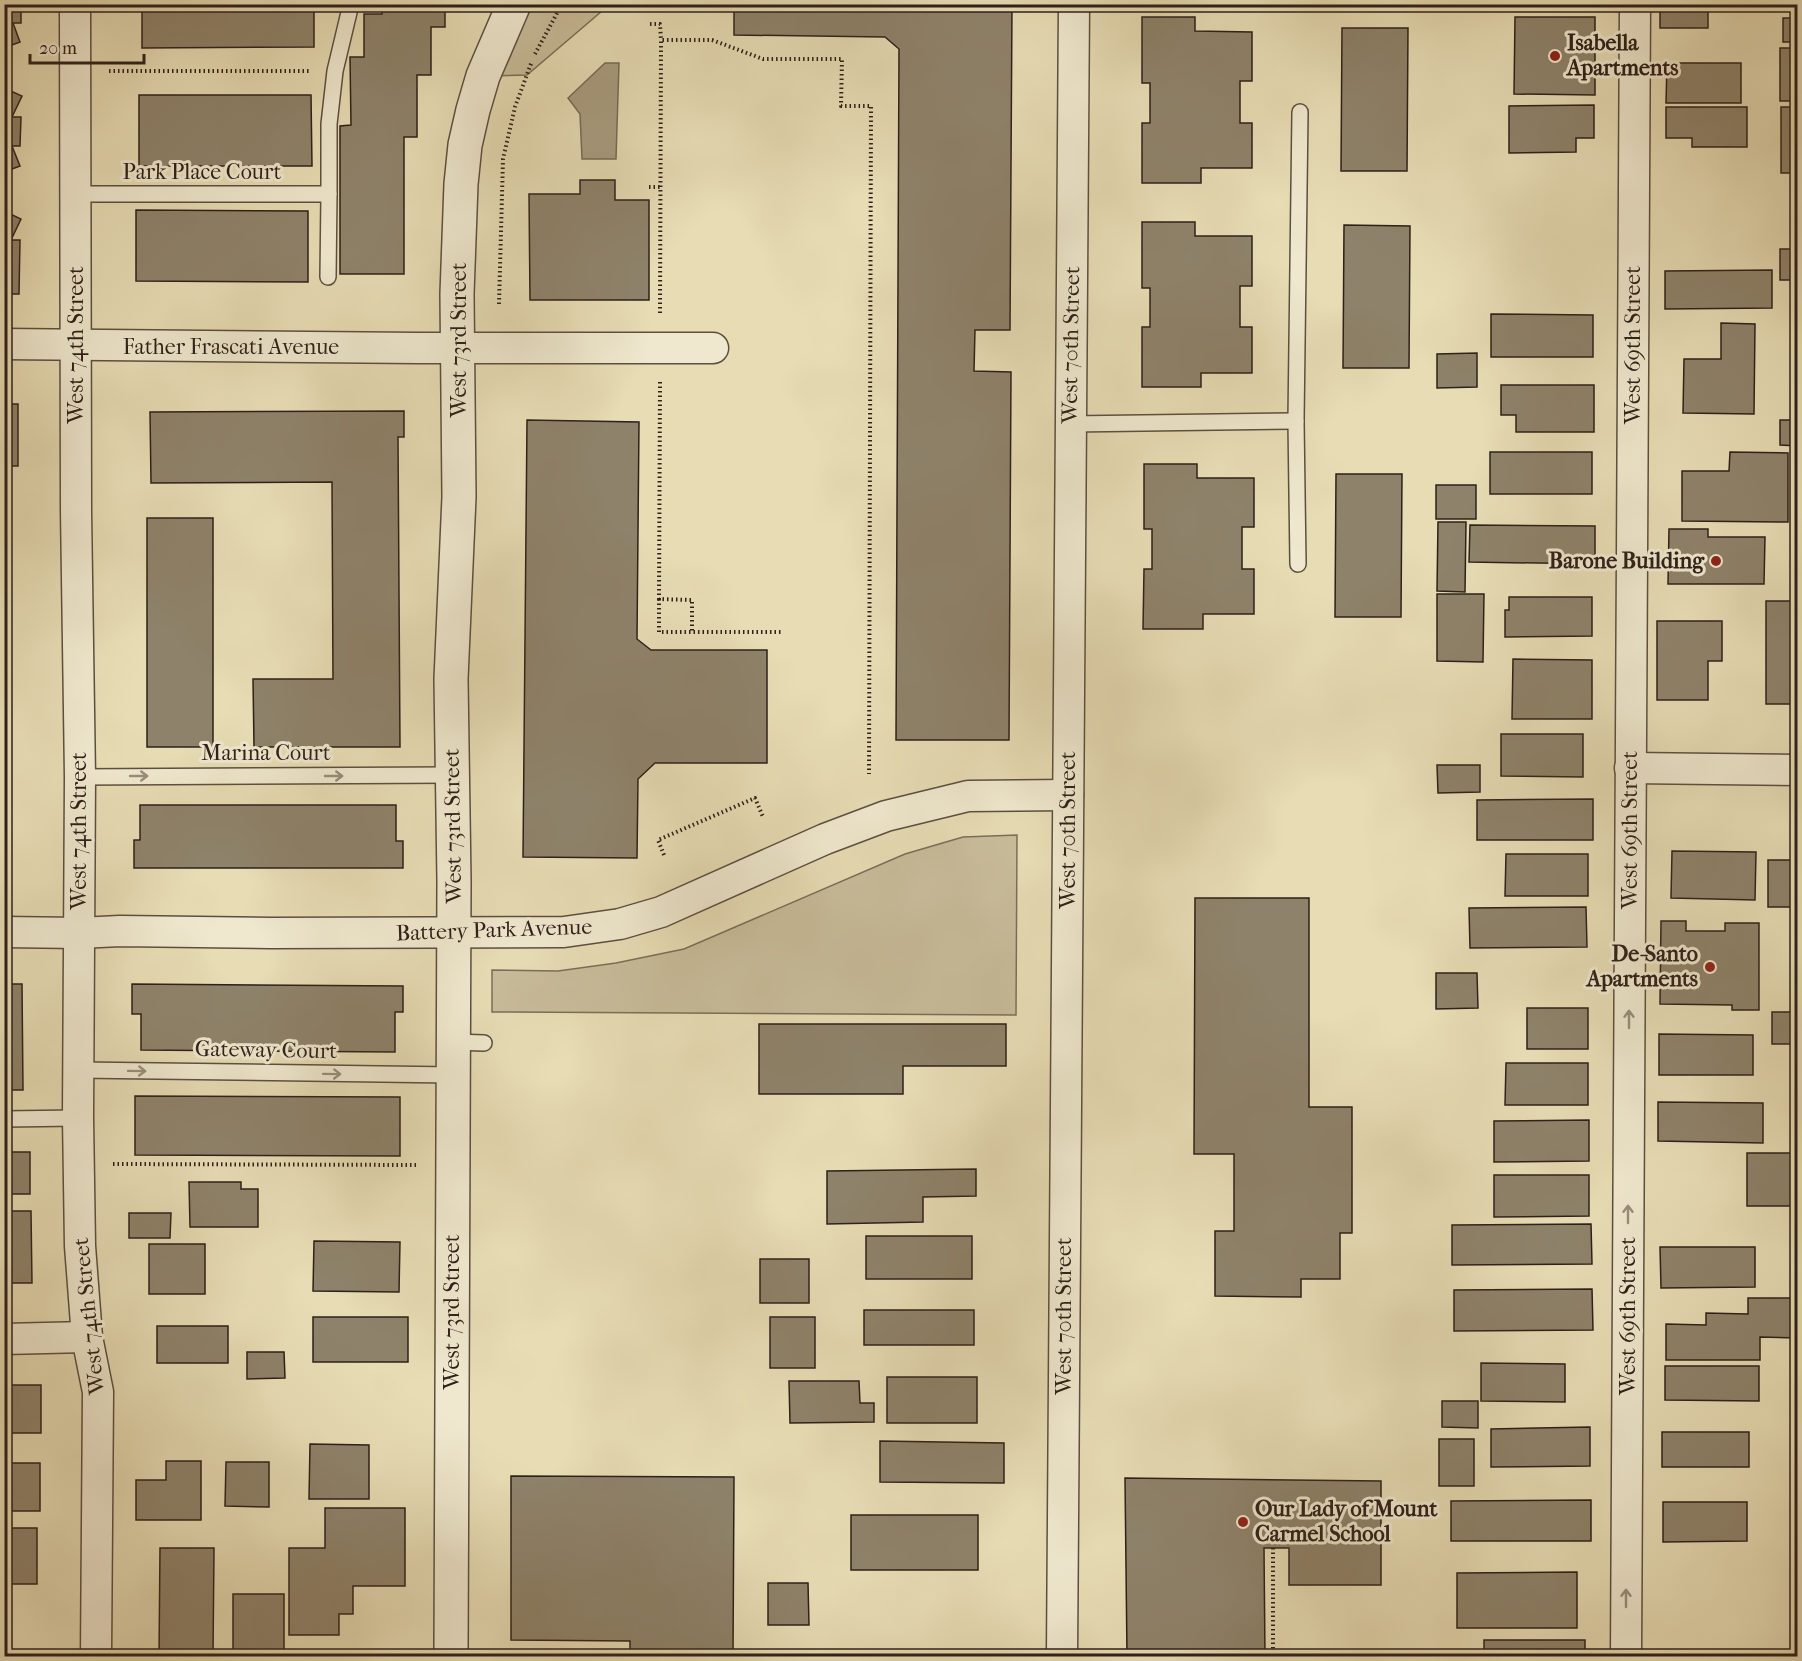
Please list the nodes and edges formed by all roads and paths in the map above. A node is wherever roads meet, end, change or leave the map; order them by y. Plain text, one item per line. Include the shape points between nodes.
1 (75, 4) edge
2 (351, 4) edge
3 (514, 4) edge
4 (562, 4) edge
5 (1074, 4) edge
6 (1635, 4) edge
7 (650, 24) dead end
8 (661, 40) junction
9 (75, 71) junction
10 (335, 71) junction
11 (1300, 112) dead end
12 (649, 187) dead end
13 (660, 187) junction
14 (76, 194) junction
15 (329, 194) junction
16 (328, 277) dead end
17 (499, 304) dead end
18 (4, 344) edge
19 (76, 345) junction
20 (458, 348) junction
21 (660, 348) junction
22 (713, 348) dead end
23 (1296, 421) junction
24 (1070, 424) junction
25 (1298, 564) dead end
26 (659, 599) junction
27 (692, 632) junction
28 (782, 632) dead end
29 (1630, 768) junction
30 (1797, 770) edge
31 (869, 774) dead end
32 (452, 775) junction
33 (80, 777) junction
34 (1068, 795) junction
35 (763, 817) dead end
36 (664, 855) dead end
37 (4, 932) edge
38 (79, 933) junction
39 (454, 933) junction
40 (78, 1070) junction
41 (453, 1075) junction
42 (78, 1118) junction
43 (4, 1119) edge
44 (112, 1164) dead end
45 (416, 1165) dead end
46 (87, 1337) junction
47 (4, 1339) edge
48 (1273, 1548) dead end
49 (96, 1656) edge
50 (451, 1656) edge
51 (1062, 1656) edge
52 (1273, 1656) edge
53 (1626, 1656) edge

1 - 9 street, West 74th Street
2 - 10 lane
3 - 20 street, West 73rd Street via 483,76 465,145
4 - 17 path via 534,56 515,107 503,159
5 - 24 street, West 70th Street
6 - 29 street, West 69th Street
7 - 8 path via 660,24
8 - 13 path
8 - 31 path via 712,40 763,59 842,59 841,106 871,106
9 - 10 path
9 - 14 street, West 74th Street
10 - 15 lane via 329,124
11 - 23 lane
12 - 13 path
13 - 21 path
14 - 15 lane, Park Place Court
14 - 19 street, West 74th Street
15 - 16 lane
18 - 19 street, Father Frascati Avenue
19 - 20 street, Father Frascati Avenue
19 - 33 street, West 74th Street
20 - 21 street, Father Frascati Avenue
20 - 32 street, West 73rd Street via 459,497
21 - 22 street, Father Frascati Avenue
21 - 26 path
23 - 24 lane
23 - 25 lane
24 - 34 street, West 70th Street
26 - 27 path via 692,600
26 - 27 path via 659,632
27 - 28 path
29 - 30 street
53 -> 29 street, West 69th Street
33 -> 32 lane, Marina Court
32 - 39 street, West 73rd Street
33 - 38 street, West 74th Street
34 - 39 street, Battery Park Avenue via 968,796 886,816 661,912 620,924 564,932
34 - 51 street, West 70th Street
35 - 36 path via 755,798 658,840
37 - 38 street, Battery Park Avenue
38 - 39 street, Battery Park Avenue
38 - 40 street, West 74th Street
39 - 41 street, West 73rd Street via 469,1042
40 -> 41 lane, Gateway Court
40 - 42 street, West 74th Street
41 - 50 street, West 73rd Street
42 - 43 lane
42 - 46 street, West 74th Street via 80,1246
44 - 45 path
46 - 47 street
46 - 49 street, West 74th Street via 98,1392
48 - 52 path

